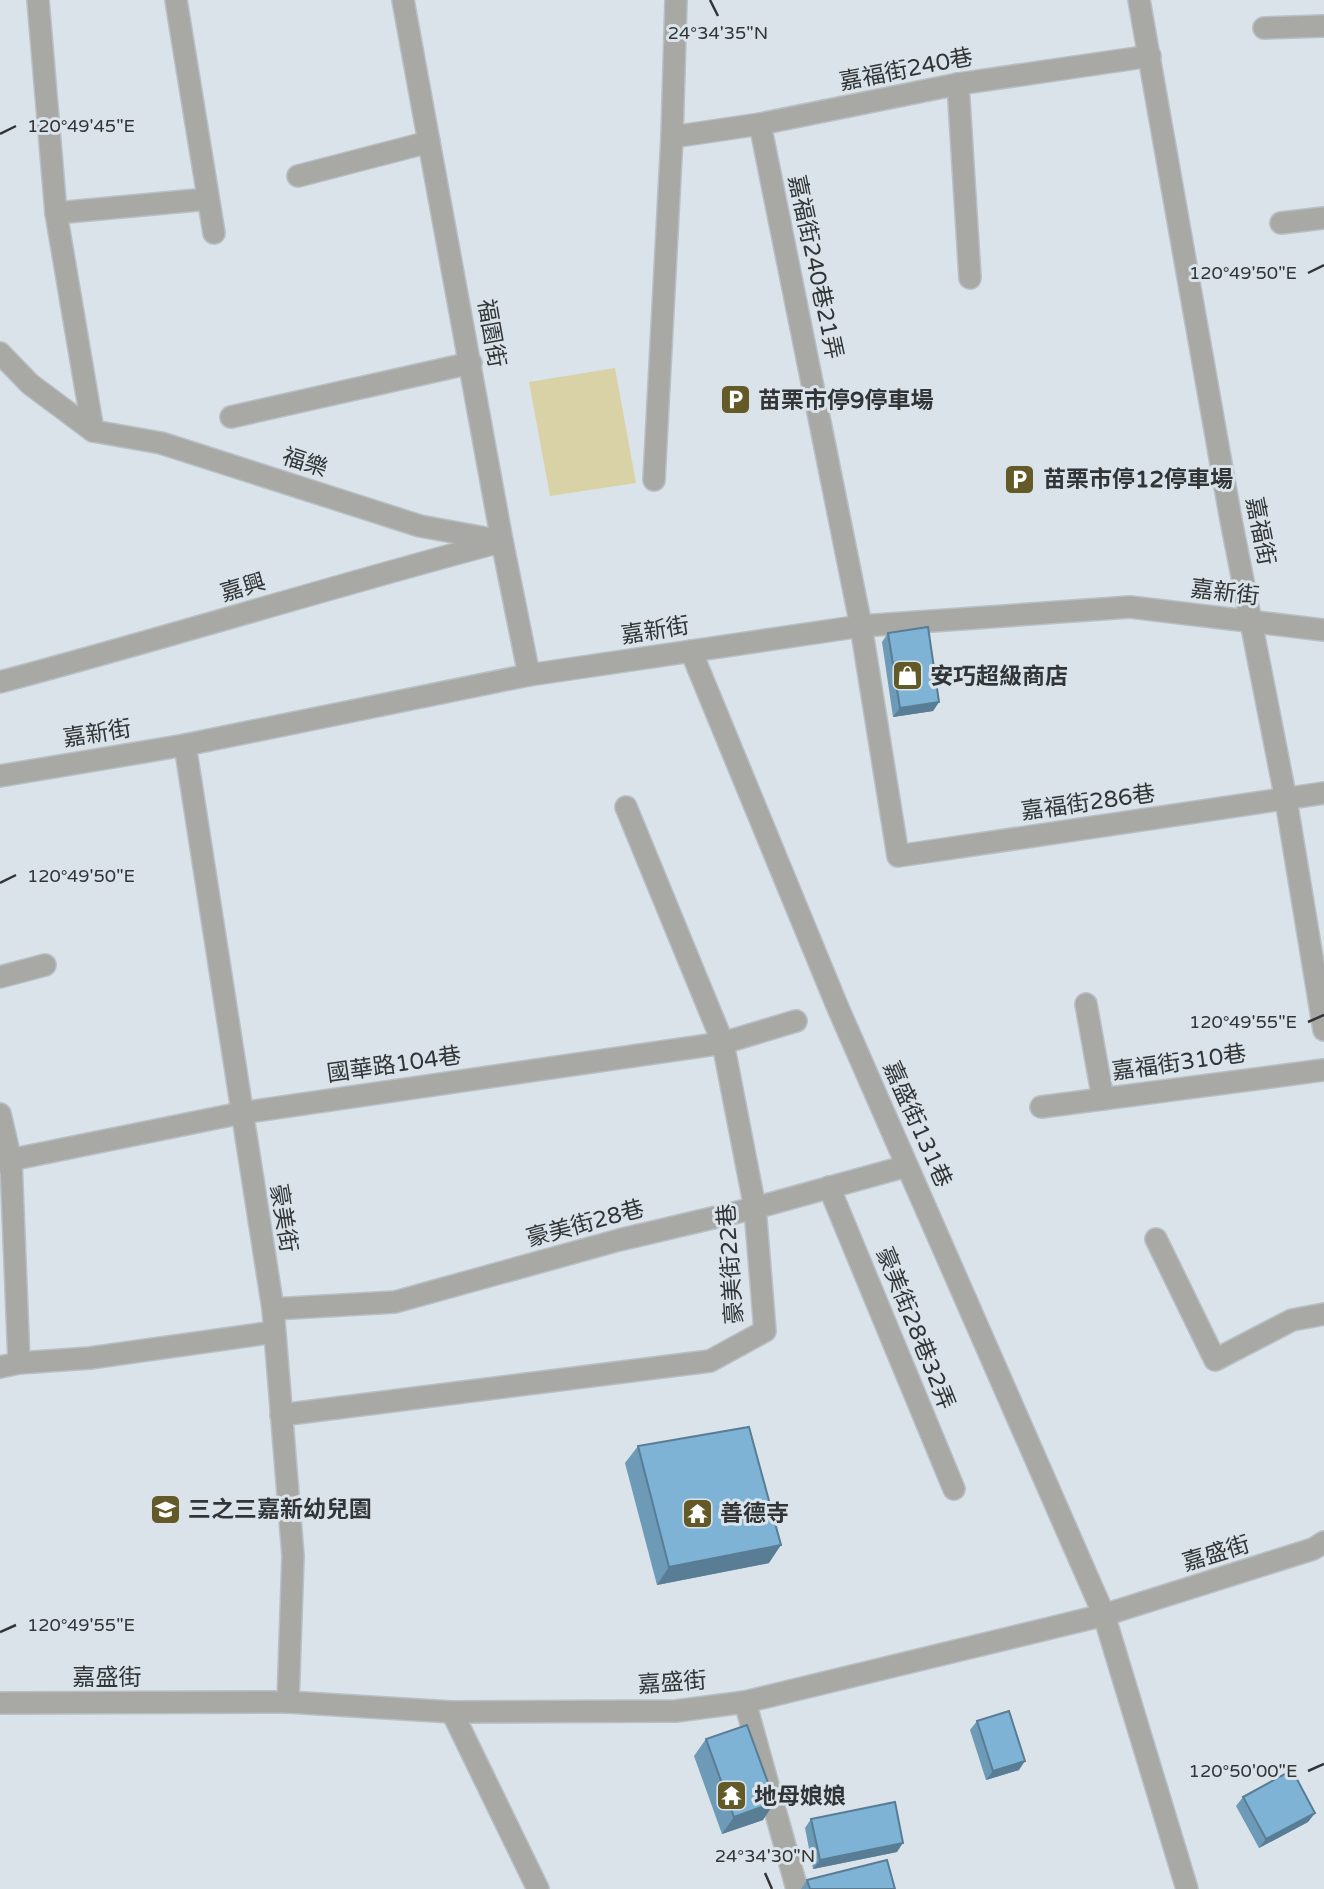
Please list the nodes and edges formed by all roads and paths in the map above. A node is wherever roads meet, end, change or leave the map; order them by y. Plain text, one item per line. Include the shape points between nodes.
1 (38, 0) edge
2 (176, 0) edge
3 (403, 0) edge
4 (677, 0) edge
5 (1139, 0) edge
6 (1324, 26) edge
7 (1264, 28) dead end
8 (1150, 56) junction
9 (958, 84) junction
10 (760, 124) junction
11 (672, 137) junction
12 (429, 142) junction
13 (298, 176) dead end
14 (208, 199) junction
15 (56, 213) junction
16 (1324, 218) edge
17 (1280, 223) dead end
18 (214, 233) dead end
19 (970, 278) dead end
20 (0, 354) edge
21 (471, 363) junction
22 (231, 417) dead end
23 (93, 431) junction
24 (654, 480) dead end
25 (502, 541) junction
26 (1251, 622) junction
27 (861, 626) junction
28 (1324, 630) edge
29 (691, 651) junction
30 (529, 675) junction
31 (0, 682) edge
32 (185, 746) junction
33 (0, 776) edge
34 (1324, 793) edge
35 (1286, 800) junction
36 (626, 807) dead end
37 (898, 856) joint
38 (45, 965) dead end
39 (0, 977) edge
40 (1086, 1004) dead end
41 (796, 1021) dead end
42 (1324, 1030) edge
43 (723, 1043) junction
44 (1324, 1070) edge
45 (1103, 1099) junction
46 (1041, 1107) dead end
47 (241, 1113) junction
48 (0, 1114) edge
49 (5, 1161) edge
50 (907, 1166) junction
51 (829, 1187) junction
52 (755, 1208) junction
53 (1156, 1239) dead end
54 (273, 1309) junction
55 (1324, 1314) edge
56 (274, 1332) junction
57 (10, 1365) edge
58 (281, 1415) junction
59 (954, 1489) dead end
60 (1324, 1542) edge
61 (1104, 1615) junction
62 (288, 1702) junction
63 (745, 1702) junction
64 (0, 1703) edge
65 (452, 1712) junction
66 (538, 1889) edge
67 (797, 1889) edge
68 (1187, 1889) edge

1 - 15 street
2 - 14 street
3 - 12 street, 福園街
4 - 11 street
5 - 8 street, 嘉福街
6 - 7 street
8 - 9 street, 嘉福街240巷
8 - 26 street, 嘉福街
9 - 10 street, 嘉福街240巷
9 - 19 street
10 - 11 street, 嘉福街240巷
10 - 27 street, 嘉福街240巷21弄
11 - 24 street
12 - 13 street
12 - 21 street, 福園街
14 - 15 street
14 - 18 street
15 - 23 street
16 - 17 street
20 - 23 street, 福樂 via 30,384
21 - 22 street
21 - 25 street, 福園街
23 - 25 street, 福樂 via 161,443 420,526
25 - 30 street, 福園街
25 - 31 street, 嘉興
26 - 27 street, 嘉新街 via 1130,607
26 - 28 street, 嘉新街
26 - 35 street, 嘉福街
27 - 29 street, 嘉新街
27 - 37 street, 嘉福街240巷21弄
29 - 30 street, 嘉新街
29 - 50 street, 嘉盛街131巷
30 - 32 street, 嘉新街
32 - 33 street, 嘉新街
32 - 47 street, 豪美街
34 - 35 street, 嘉福街286巷
35 - 37 street, 嘉福街286巷
35 - 42 street, 嘉福街
36 - 43 street, 豪美街22巷
38 - 39 street
40 - 45 street
41 - 43 street, 國華路104巷
43 - 47 street, 國華路104巷
43 - 52 street, 豪美街22巷
44 - 45 street, 嘉福街310巷
45 - 46 street, 嘉福街310巷
47 - 49 street, 國華路104巷
47 - 54 street, 豪美街
48 - 49 street
49 - 57 street
50 - 51 street, 豪美街28巷
50 - 61 street, 嘉盛街131巷
51 - 52 street, 豪美街28巷
51 - 59 street, 豪美街28巷32弄
52 - 54 street, 豪美街28巷 via 395,1302
52 - 58 street, 豪美街22巷 via 765,1331 710,1361
53 - 55 street via 1215,1360 1292,1320
54 - 56 street, 豪美街
56 - 57 street
56 - 58 street, 豪美街
58 - 62 street, 豪美街 via 293,1556
60 - 61 street, 嘉盛街
61 - 63 street, 嘉盛街
61 - 68 street, 嘉盛街131巷
62 - 64 street, 嘉盛街
62 - 65 street, 嘉盛街
63 - 65 street, 嘉盛街 via 676,1711
63 - 67 street
65 - 66 street

